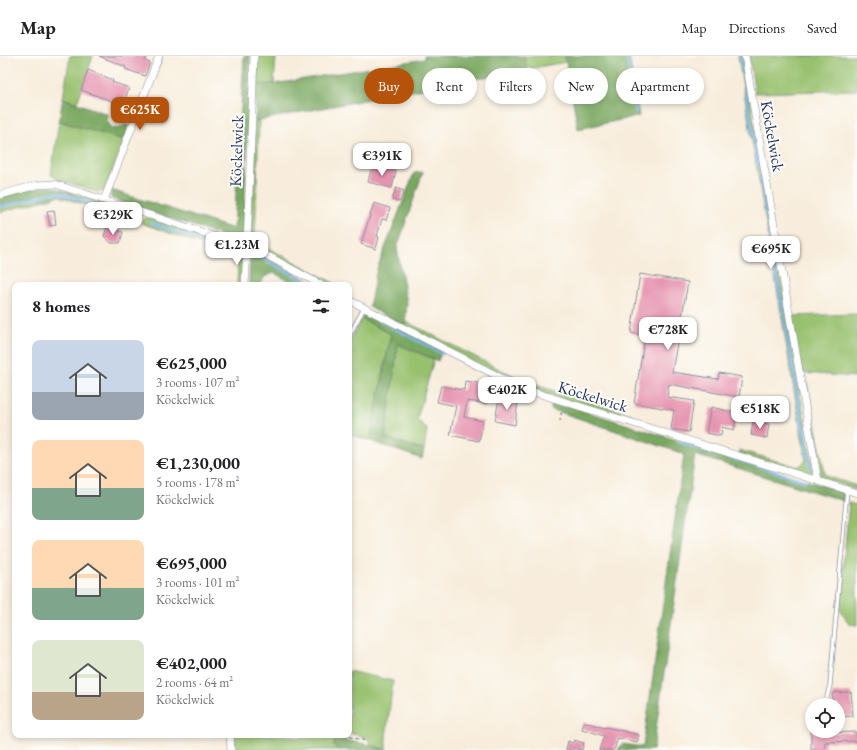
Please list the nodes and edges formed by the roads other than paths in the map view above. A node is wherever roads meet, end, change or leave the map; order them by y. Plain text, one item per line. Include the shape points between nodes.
1 (159, 56) edge
2 (254, 56) edge
3 (745, 56) edge
4 (0, 195) edge
5 (104, 200) junction
6 (247, 247) junction
7 (245, 282) edge
8 (316, 282) edge
9 (352, 302) edge
10 (364, 308) junction
11 (352, 330) edge
12 (818, 481) junction
13 (847, 490) junction
14 (857, 493) edge
15 (827, 697) dead end
16 (230, 738) edge
17 (231, 750) edge

1 - 5 street
2 - 6 street, Köckelwick
3 - 12 street, Köckelwick
4 - 5 street via 48,184
5 - 6 street
6 - 7 street, Köckelwick
6 - 8 street
9 - 10 street, Köckelwick
10 - 11 lane
10 - 12 street, Köckelwick via 521,388
12 - 13 street, Köckelwick
13 - 14 street, Köckelwick
13 - 15 lane
16 - 17 street

